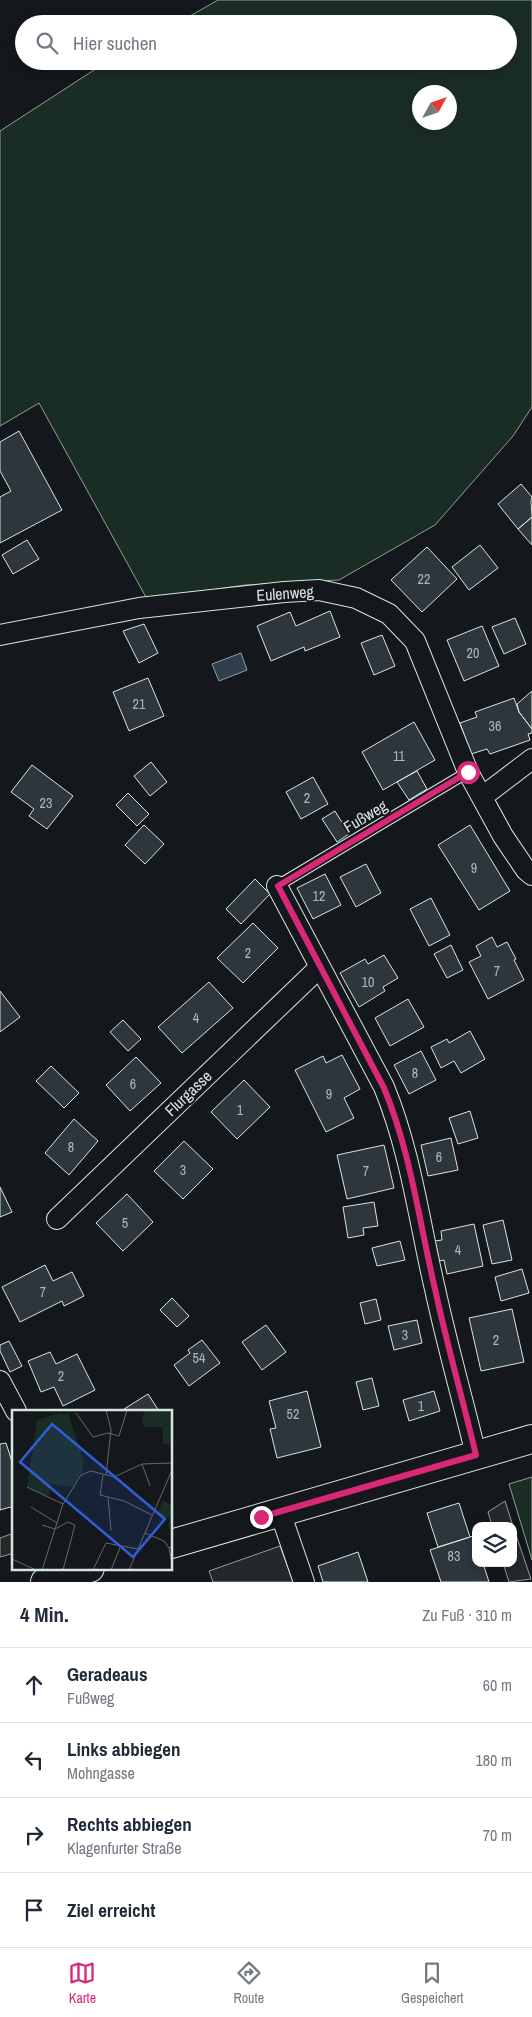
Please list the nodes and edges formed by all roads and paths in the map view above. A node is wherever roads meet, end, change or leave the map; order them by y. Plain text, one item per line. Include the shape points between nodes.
1 (0, 635) edge
2 (532, 758) edge
3 (468, 772) junction
4 (482, 797) junction
5 (532, 875) edge
6 (278, 886) joint
7 (320, 967) junction
8 (57, 1219) dead end
9 (0, 1381) edge
10 (9, 1407) edge
11 (532, 1439) edge
12 (476, 1455) junction
13 (280, 1512) junction
14 (172, 1544) edge
15 (84, 1570) edge
16 (45, 1582) edge
17 (304, 1582) edge

1 - 3 street, Eulenweg via 139,608 284,592 319,590 356,598 389,614 415,641
2 - 4 street
3 - 4 street, Eulenweg
3 - 6 lane, Fußweg
4 - 5 street, Eulenweg via 503,836
6 - 7 street
7 - 8 street, Flurgasse
7 - 12 street via 397,1119 417,1196 434,1289
9 - 10 street
11 - 12 main road
12 - 13 main road
13 - 14 main road
13 - 17 street
15 - 16 main road

